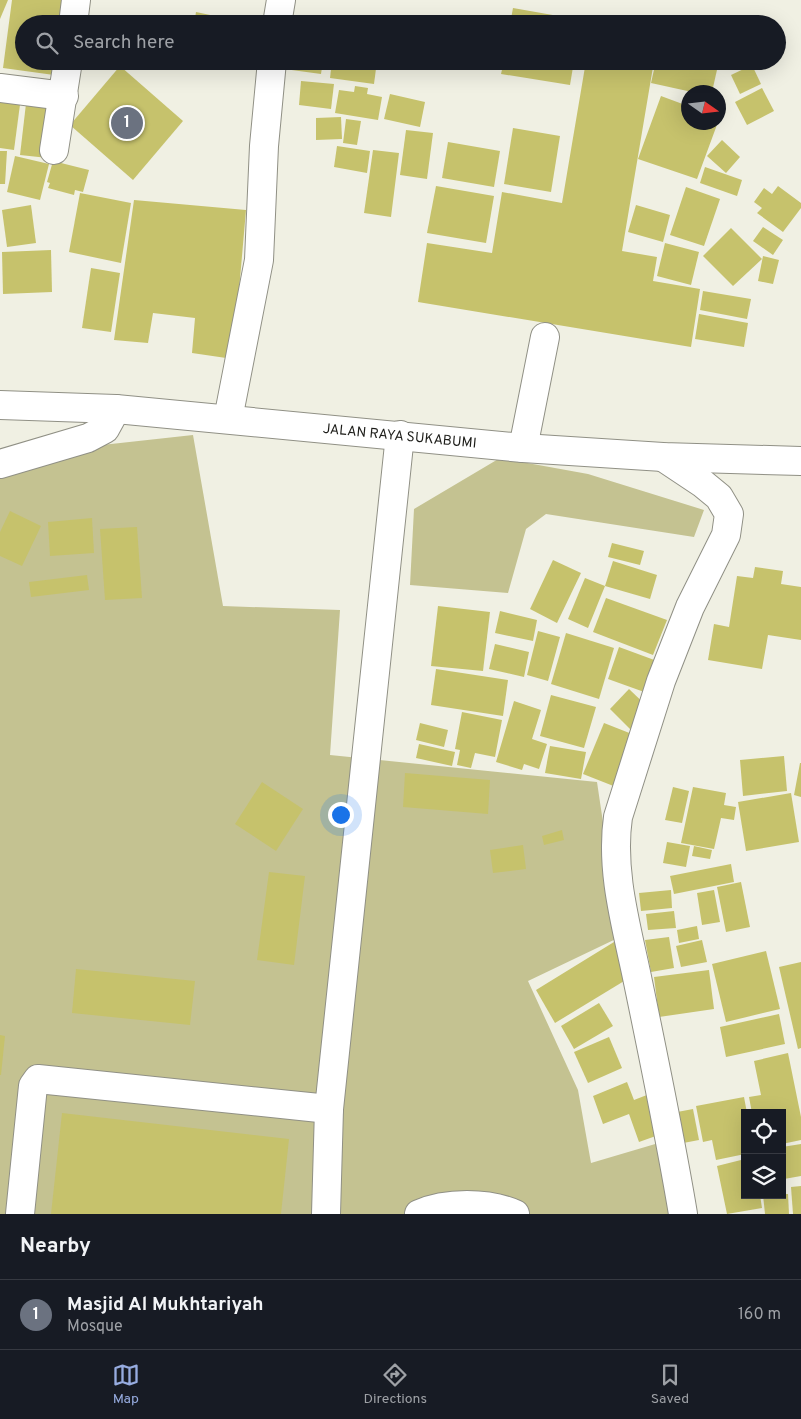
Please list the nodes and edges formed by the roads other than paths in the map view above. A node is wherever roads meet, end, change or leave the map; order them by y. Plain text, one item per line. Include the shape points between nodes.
1 (76, 0) edge
2 (281, 0) edge
3 (74, 15) edge
4 (279, 15) edge
5 (67, 70) edge
6 (271, 70) edge
7 (0, 88) edge
8 (64, 96) junction
9 (54, 150) dead end
10 (545, 336) dead end
11 (0, 405) edge
12 (116, 408) junction
13 (228, 419) junction
14 (400, 435) junction
15 (523, 448) junction
16 (663, 457) junction
17 (801, 461) edge
18 (0, 464) edge
19 (329, 1110) junction
20 (20, 1214) edge
21 (326, 1214) edge
22 (419, 1214) edge
23 (515, 1214) edge
24 (683, 1214) edge

1 - 3 main road
2 - 4 main road
5 - 8 main road
6 - 13 main road via 259,260
7 - 8 main road
8 - 9 main road
10 - 15 main road
11 - 12 main road, JALAN RAYA SUKABUMI
12 - 13 main road, JALAN RAYA SUKABUMI
12 - 18 main road via 105,429 88,438
13 - 14 main road, JALAN RAYA SUKABUMI
14 - 15 main road, JALAN RAYA SUKABUMI
14 - 19 main road
15 - 16 main road, JALAN RAYA SUKABUMI
16 - 17 main road, JALAN RAYA SUKABUMI
16 - 24 main road via 702,482 719,497 729,514 726,535 690,607 661,681 618,817 615,836 619,890
19 - 20 main road via 38,1079 33,1086
19 - 21 main road
22 - 23 main road via 450,1206 480,1206

